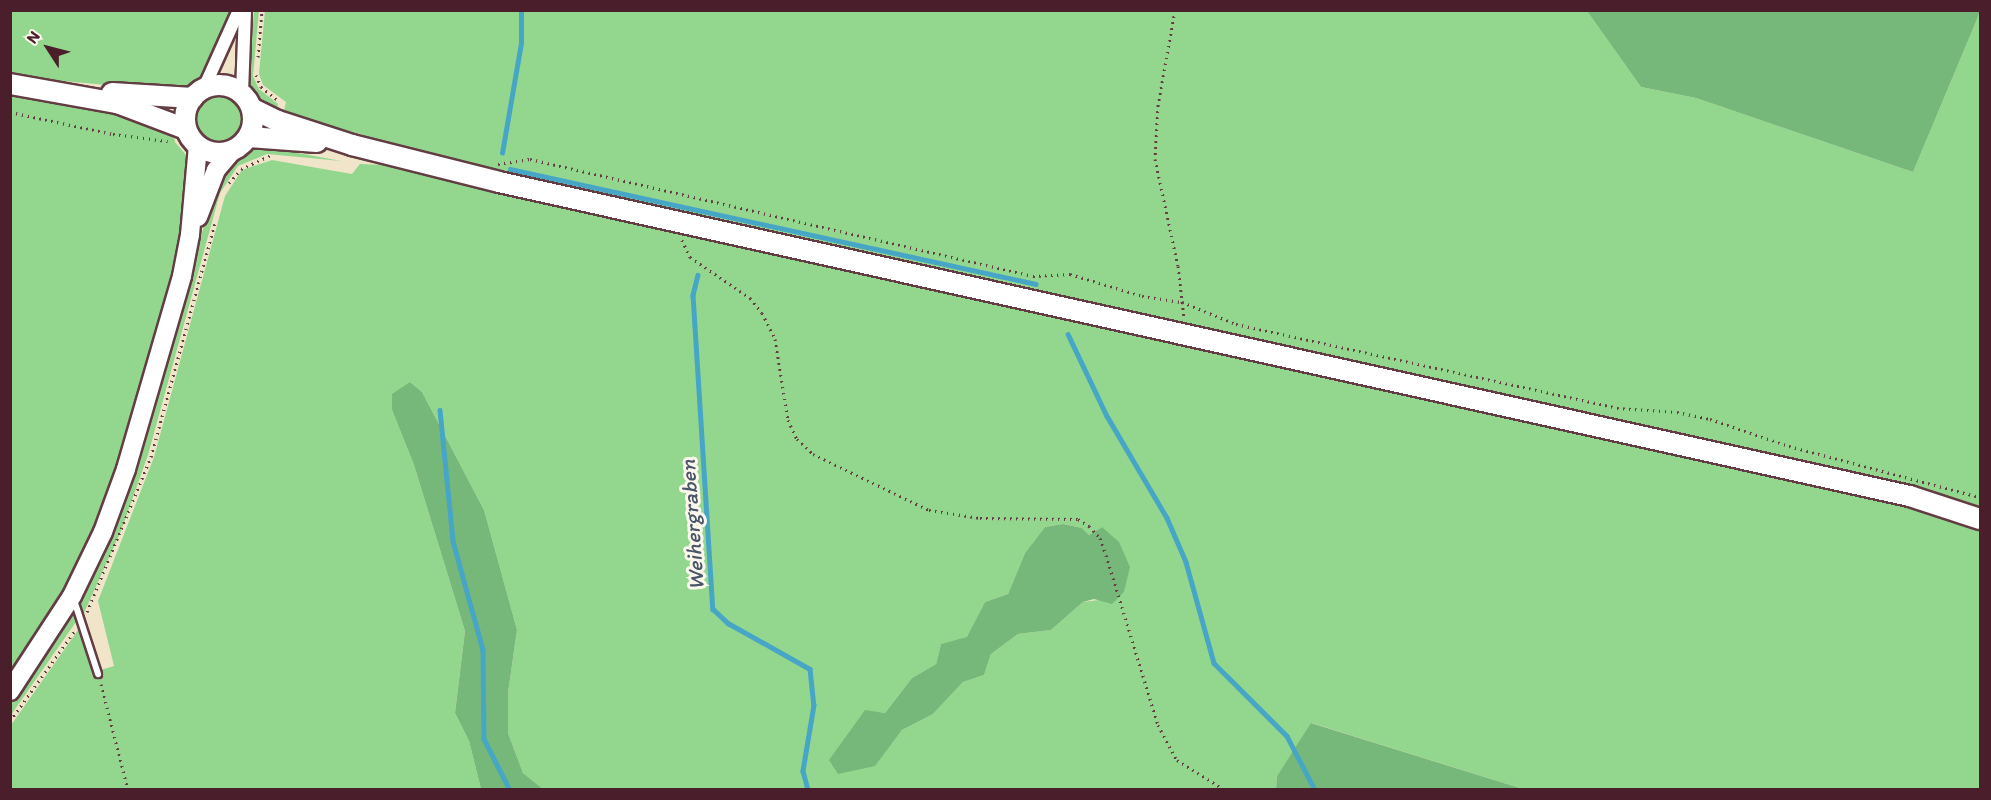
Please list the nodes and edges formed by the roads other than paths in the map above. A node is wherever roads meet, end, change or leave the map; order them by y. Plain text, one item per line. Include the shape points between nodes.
1 (239, 10) edge
2 (245, 10) edge
3 (10, 84) edge
4 (58, 91) junction
5 (198, 93) junction
6 (247, 101) junction
7 (249, 137) junction
8 (192, 138) junction
9 (352, 145) junction
10 (232, 151) junction
11 (190, 235) junction
12 (1980, 519) edge
13 (72, 596) junction
14 (98, 674) road end
15 (10, 691) edge

1 - 5 street
2 - 6 street
3 - 4 main road
4 - 5 main road
4 - 8 main road via 143,110
5 - 6 main road via 226,85
5 - 8 main road via 185,116
6 - 7 main road
6 - 9 main road via 278,122
7 - 9 main road
7 - 10 main road
8 - 10 main road via 216,153
8 - 11 street
9 - 12 main road via 682,224 1186,332 1910,496
10 - 11 street via 216,170
11 - 13 street via 160,365 103,532
13 - 14 lane
13 - 15 street

